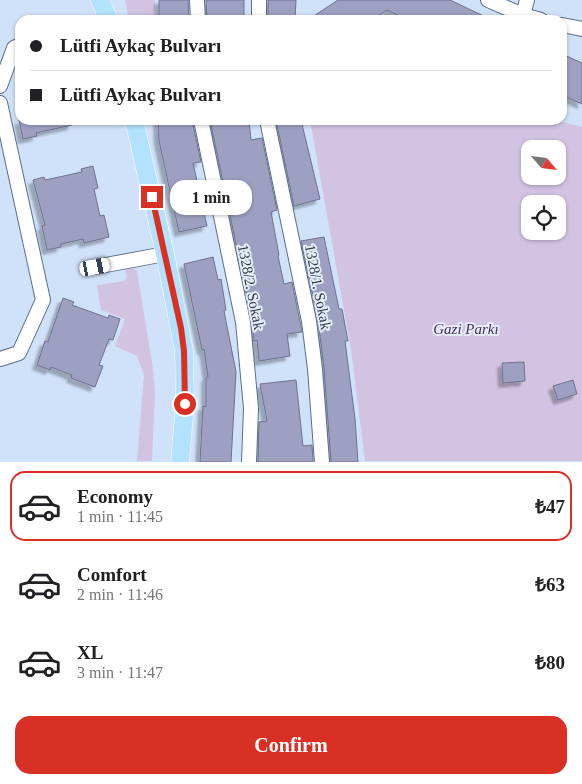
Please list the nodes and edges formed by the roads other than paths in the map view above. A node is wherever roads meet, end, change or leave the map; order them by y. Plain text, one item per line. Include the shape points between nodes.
1 (100, 0) edge
2 (114, 0) edge
3 (198, 0) edge
4 (259, 0) edge
5 (488, 0) edge
6 (528, 0) edge
7 (108, 15) edge
8 (112, 15) edge
9 (198, 15) edge
10 (259, 15) edge
11 (523, 15) joint
12 (567, 26) edge
13 (582, 29) edge
14 (15, 48) edge
15 (0, 86) edge
16 (0, 103) edge
17 (135, 125) edge
18 (202, 125) edge
19 (268, 125) edge
20 (165, 254) junction
21 (95, 267) dead end
22 (0, 359) edge
23 (180, 462) edge
24 (249, 462) edge
25 (322, 462) edge

1 - 7 main road
2 - 8 main road
3 - 9 street
4 - 10 street
5 - 11 street
6 - 11 street
12 - 13 street
14 - 15 street
16 - 22 street via 43,300 19,353
17 - 20 main road
18 - 24 street, 1328/2. Sokak via 244,322 251,408
19 - 25 street, 1328/1. Sokak via 309,321
20 - 21 street
20 - 23 main road via 184,351 185,404

